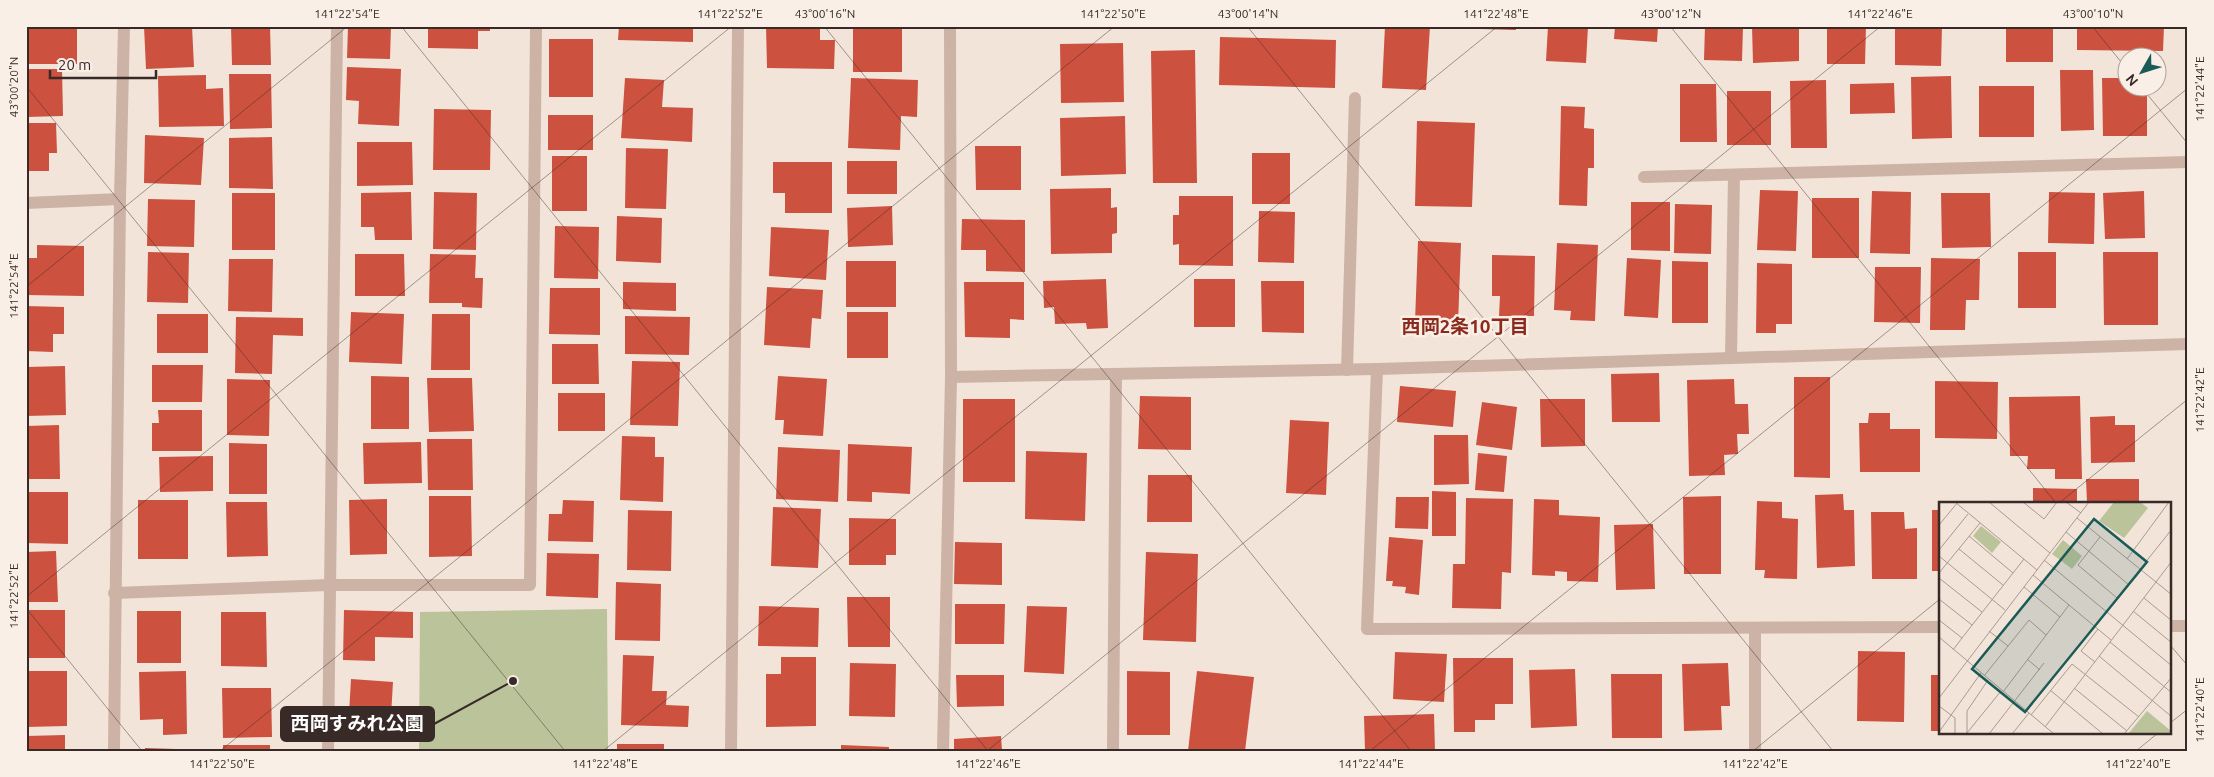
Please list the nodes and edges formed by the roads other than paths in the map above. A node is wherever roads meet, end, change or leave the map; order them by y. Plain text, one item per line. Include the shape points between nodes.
1 (124, 26) edge
2 (337, 26) edge
3 (536, 26) edge
4 (738, 26) edge
5 (950, 26) edge
6 (1355, 98) dead end
7 (2188, 162) edge
8 (1734, 175) junction
9 (1644, 177) dead end
10 (120, 200) junction
11 (26, 203) edge
12 (2188, 344) edge
13 (1731, 358) junction
14 (1377, 369) junction
15 (1346, 370) junction
16 (1116, 375) junction
17 (951, 377) junction
18 (330, 585) junction
19 (114, 593) junction
20 (2172, 626) edge
21 (2188, 626) edge
22 (1939, 627) edge
23 (1756, 628) junction
24 (114, 751) edge
25 (328, 751) edge
26 (731, 751) edge
27 (943, 751) edge
28 (1113, 751) edge
29 (1755, 751) edge

1 - 10 street
2 - 18 street
3 - 18 street via 530,585
4 - 26 street
5 - 17 street
6 - 15 street
7 - 8 street
8 - 9 street
8 - 13 street
10 - 11 street
10 - 19 street
12 - 13 street
13 - 14 street
14 - 15 street
14 - 23 street via 1367,629
15 - 16 street
16 - 17 street
16 - 28 street
17 - 27 street
18 - 19 street
18 - 25 street
19 - 24 street
20 - 21 street
22 - 23 street
23 - 29 street

